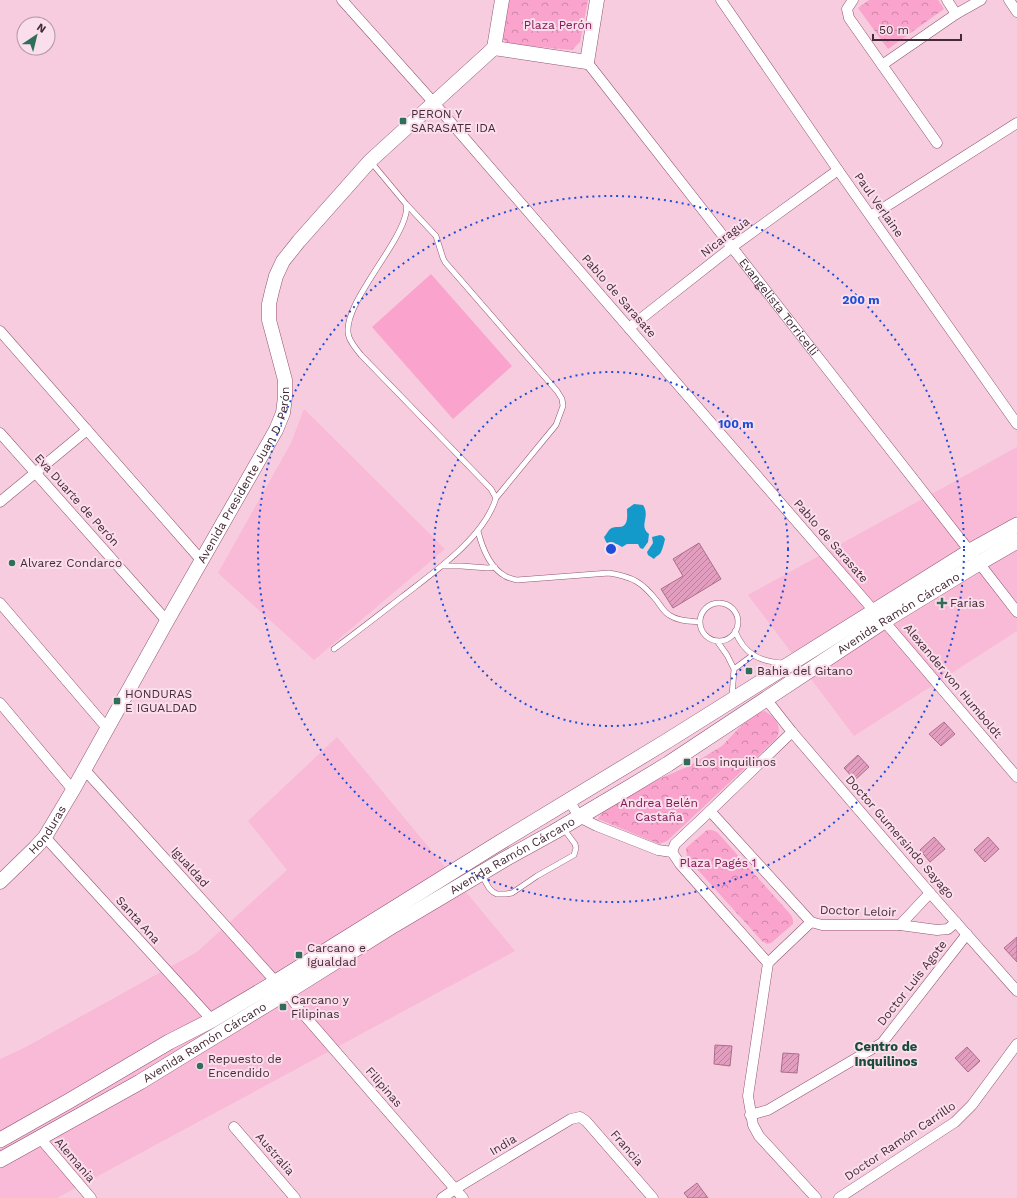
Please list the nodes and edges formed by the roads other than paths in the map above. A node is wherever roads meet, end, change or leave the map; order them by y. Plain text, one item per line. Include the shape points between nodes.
1 (342, 0) edge
2 (502, 0) edge
3 (597, 0) edge
4 (721, 0) edge
5 (853, 0) edge
6 (947, 0) edge
7 (981, 0) edge
8 (1009, 0) edge
9 (1017, 12) edge
10 (956, 14) junction
11 (494, 48) junction
12 (587, 62) junction
13 (882, 65) junction
14 (434, 103) junction
15 (1016, 125) edge
16 (937, 143) dead end
17 (370, 161) junction
18 (838, 170) junction
19 (406, 204) junction
20 (871, 216) junction
21 (732, 247) junction
22 (629, 328) junction
23 (0, 331) edge
24 (1017, 424) edge
25 (86, 430) junction
26 (0, 432) edge
27 (36, 473) junction
28 (496, 498) junction
29 (0, 502) edge
30 (1017, 525) edge
31 (478, 531) junction
32 (1017, 541) edge
33 (975, 557) junction
34 (202, 561) junction
35 (442, 566) junction
36 (495, 567) junction
37 (0, 603) edge
38 (1017, 612) edge
39 (879, 616) junction
40 (167, 621) junction
41 (700, 622) junction
42 (735, 631) junction
43 (717, 641) junction
44 (334, 649) dead end
45 (753, 656) junction
46 (791, 663) junction
47 (734, 669) junction
48 (766, 699) junction
49 (732, 701) junction
50 (0, 703) edge
51 (107, 728) junction
52 (792, 732) junction
53 (668, 741) junction
54 (84, 769) junction
55 (1017, 777) edge
56 (73, 790) junction
57 (569, 800) junction
58 (710, 811) junction
59 (579, 817) junction
60 (562, 827) junction
61 (45, 837) junction
62 (672, 852) junction
63 (481, 873) junction
64 (0, 882) edge
65 (930, 893) junction
66 (810, 922) junction
67 (956, 922) junction
68 (900, 925) junction
69 (966, 934) junction
70 (768, 963) junction
71 (276, 982) junction
72 (1017, 991) edge
73 (287, 992) junction
74 (212, 1020) junction
75 (1017, 1044) edge
76 (750, 1115) junction
77 (580, 1117) joint
78 (234, 1127) dead end
79 (40, 1138) junction
80 (0, 1140) edge
81 (0, 1160) edge
82 (455, 1189) junction
83 (91, 1198) edge
84 (295, 1198) edge
85 (442, 1198) edge
86 (463, 1198) edge
87 (653, 1198) edge
88 (814, 1198) edge
89 (839, 1198) edge

1 - 14 street, Pablo de Sarasate
2 - 11 main road
3 - 12 main road
4 - 18 street, Paul Verlaine
5 - 13 street via 847,9 849,18
6 - 10 street
7 - 10 street
8 - 9 street
10 - 13 street
11 - 12 main road
11 - 14 main road, Avenida Presidente Juan D. Perón
12 - 21 street, Evangelista Torricelli
13 - 16 street
14 - 17 main road, Avenida Presidente Juan D. Perón
14 - 22 street, Pablo de Sarasate
15 - 20 street
17 - 19 lane
17 - 34 main road, Avenida Presidente Juan D. Perón via 295,246 283,261 276,276 270,304 270,320 285,380 283,413 276,430
18 - 20 street, Paul Verlaine
18 - 21 street, Nicaragua
19 - 28 lane via 402,225 355,305 348,322 348,336 360,355 491,489
19 - 28 lane via 436,236 445,262 562,399 563,406 556,424
20 - 24 street, Paul Verlaine
21 - 22 street, Nicaragua
21 - 33 street, Evangelista Torricelli
22 - 39 street, Pablo de Sarasate
23 - 25 street
25 - 27 street
25 - 34 street
26 - 27 street, Eva Duarte de Perón
27 - 29 street
27 - 40 street, Eva Duarte de Perón
28 - 31 lane via 494,506
30 - 33 main road, Avenida Ramón Cárcano
31 - 35 lane
31 - 36 lane via 483,549
32 - 33 main road, Avenida Ramón Cárcano
33 - 38 street, Evangelista Torricelli
33 - 39 main road, Avenida Ramón Cárcano
34 - 40 main road, Avenida Presidente Juan D. Perón
35 - 36 lane
35 - 44 lane
36 - 41 lane via 505,576 517,580 609,573 624,576 648,589 668,615 680,620
37 - 51 street
39 - 46 main road, Avenida Ramón Cárcano
39 - 48 main road, Avenida Ramón Cárcano
39 - 55 street, Alexander von Humboldt
40 - 51 main road, Avenida Presidente Juan D. Perón
41 - 42 lane via 708,606 720,603 732,608 736,613 738,625
41 - 43 lane via 703,632
42 - 43 lane via 728,639
42 - 45 lane via 740,642
43 - 47 lane
45 - 46 lane via 777,663
45 - 47 lane
46 - 49 main road, Avenida Ramón Cárcano
47 - 49 lane
48 - 52 street, Doctor Gumersindo Sayago
48 - 59 main road, Avenida Ramón Cárcano via 668,764
49 - 53 main road, Avenida Ramón Cárcano
50 - 56 street
51 - 54 main road, Avenida Presidente Juan D. Perón
52 - 58 street
52 - 65 street, Doctor Gumersindo Sayago
53 - 57 main road, Avenida Ramón Cárcano
53 - 59 main road via 652,760 580,803 577,809
54 - 56 main road, Honduras
54 - 71 street, Igualdad
56 - 61 main road, Honduras
57 - 59 street
57 - 71 main road, Avenida Ramón Cárcano
58 - 62 street via 675,844
58 - 66 street, Doctor Leloir
59 - 60 main road, Avenida Ramón Cárcano
59 - 62 street via 658,850
60 - 63 main road, Avenida Ramón Cárcano
60 - 63 lane via 575,844 574,855 512,893 502,895 493,892
61 - 64 main road, Honduras
61 - 74 street, Santa Ana
62 - 70 street
63 - 73 main road, Avenida Ramón Cárcano
65 - 67 street, Doctor Gumersindo Sayago
65 - 68 street
66 - 68 street, Doctor Leloir via 822,925
66 - 70 street
67 - 68 street, Doctor Leloir via 948,929 937,930
67 - 69 street, Doctor Gumersindo Sayago
69 - 72 street, Doctor Gumersindo Sayago
69 - 76 street, Doctor Luis Agote via 882,1043 768,1110
70 - 76 street via 748,1096
71 - 74 main road, Avenida Ramón Cárcano
73 - 79 main road, Avenida Ramón Cárcano via 140,1082
73 - 82 street, Filipinas via 298,1008
74 - 80 main road, Avenida Ramón Cárcano via 168,1042
75 - 89 street, Doctor Ramón Carrillo via 972,1105 955,1122
76 - 88 street via 759,1136
77 - 82 street, India via 571,1119
77 - 87 street, Francia
78 - 84 street, Australia
79 - 81 main road, Avenida Ramón Cárcano
79 - 83 street, Alemania
82 - 85 street, India
82 - 86 street, Filipinas

